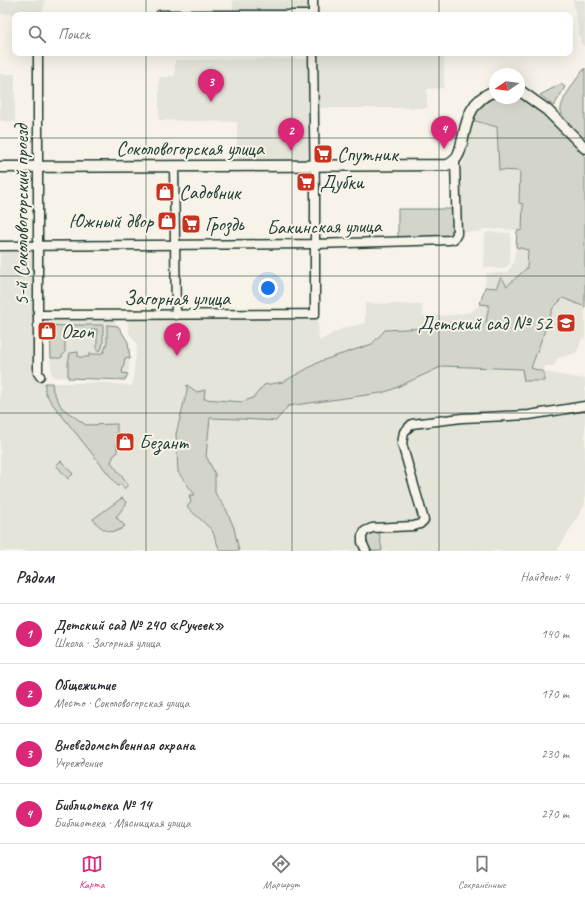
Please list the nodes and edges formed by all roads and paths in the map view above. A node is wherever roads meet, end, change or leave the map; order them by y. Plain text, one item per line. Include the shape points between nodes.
1 (313, 0) edge
2 (313, 12) edge
3 (38, 56) edge
4 (313, 56) edge
5 (489, 94) edge
6 (525, 94) edge
7 (585, 148) edge
8 (453, 162) junction
9 (315, 165) junction
10 (0, 166) edge
11 (37, 166) junction
12 (174, 166) junction
13 (175, 244) junction
14 (315, 244) junction
15 (38, 245) junction
16 (0, 246) edge
17 (38, 315) junction
18 (176, 315) junction
19 (40, 376) dead end
20 (585, 406) edge
21 (366, 551) edge

1 - 2 street
3 - 11 street, 5-й Соколовогорский проезд
4 - 9 street
5 - 8 main road via 476,102 470,112 460,151
6 - 7 main road via 547,110
8 - 9 main road, Соколовогорская улица
8 - 14 street, Бакинская улица via 456,237 449,240
9 - 12 main road, Соколовогорская улица
9 - 14 street
10 - 11 main road, Соколовогорская улица
11 - 12 main road, Соколовогорская улица
11 - 15 street, 5-й Соколовогорский проезд
12 - 13 street
13 - 14 street, Бакинская улица
13 - 15 street, Бакинская улица
13 - 18 street
14 - 18 street, Загорная улица via 315,314
15 - 16 street, Бакинская улица
15 - 17 street, 5-й Соколовогорский проезд
17 - 18 street, Загорная улица
17 - 19 street, 5-й Соколовогорский проезд
20 - 21 street via 529,415 462,418 412,424 404,432 402,444 424,520 414,526 372,528 365,531 362,542

